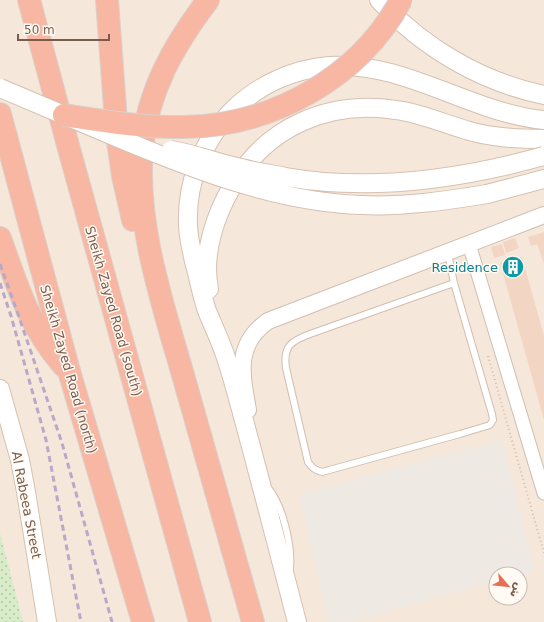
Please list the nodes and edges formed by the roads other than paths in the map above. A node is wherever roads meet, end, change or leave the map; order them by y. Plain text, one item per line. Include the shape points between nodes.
1 (29, 0) edge
2 (107, 0) edge
3 (208, 0) edge
4 (379, 0) edge
5 (401, 0) edge
6 (0, 88) edge
7 (544, 95) edge
8 (0, 114) edge
9 (64, 115) junction
10 (544, 120) edge
11 (544, 139) edge
12 (134, 145) junction
13 (544, 156) edge
14 (544, 179) edge
15 (544, 215) edge
16 (0, 238) edge
17 (469, 244) junction
18 (448, 252) junction
19 (454, 283) junction
20 (158, 287) junction
21 (217, 334) junction
22 (69, 371) junction
23 (0, 389) edge
24 (251, 444) junction
25 (544, 493) edge
26 (47, 622) edge
27 (143, 622) edge
28 (200, 622) edge
29 (253, 622) edge
30 (297, 622) edge

1 - 28 highway, Sheikh Zayed Road (south)
2 - 20 highway via 122,170 142,251
3 - 20 highway via 168,60 154,94 145,129 141,165 142,202
4 - 7 main road via 420,38 455,61 482,75
5 - 9 highway, bridge via 376,36 349,64 301,98 265,113 228,123 186,127 143,126
6 - 9 main road, bridge
8 - 22 highway, Sheikh Zayed Road (north)
9 - 12 main road, bridge
10 - 21 main road via 486,108 417,81 371,69 343,66 295,73 276,80 252,94 221,123 206,146 191,185 188,227 192,255 200,288
11 - 21 main road via 486,135 413,113 379,108 335,110 309,118 287,129 267,144 245,167 228,194 215,224 208,271
12 - 13 main road, bridge via 175,151 288,177 335,182 383,183 430,180 490,170
12 - 14 main road, bridge via 232,181 286,194 360,205 437,202 487,194
15 - 17 street
16 - 22 highway via 27,310 46,342
17 - 18 street
17 - 25 street
18 - 19 lane
18 - 24 street via 268,321 256,331 244,351 242,367
19 - 19 lane via 493,420 490,424 460,434 322,472 316,471 308,462 286,368 288,348 294,340
20 - 29 highway
21 - 24 main road
22 - 27 highway, Sheikh Zayed Road (north)
23 - 26 main road, Al Rabeea Street via 26,492
24 - 30 main road

